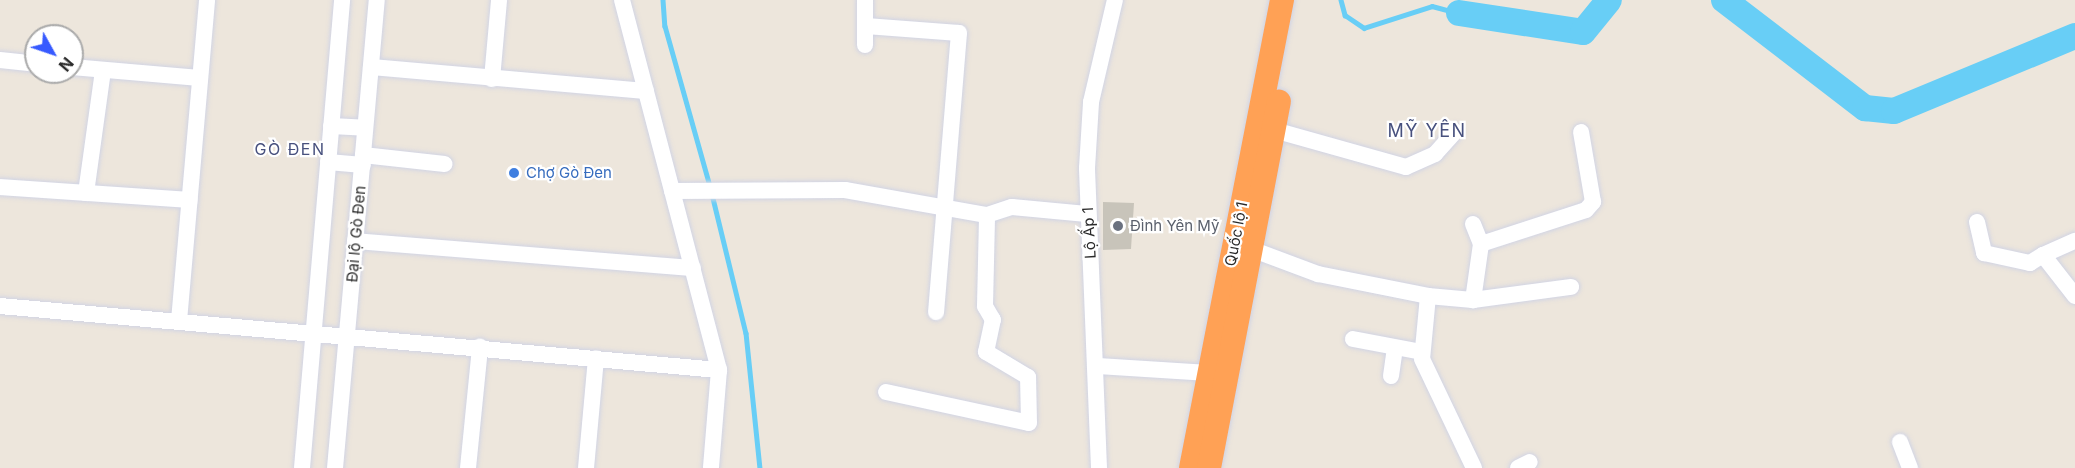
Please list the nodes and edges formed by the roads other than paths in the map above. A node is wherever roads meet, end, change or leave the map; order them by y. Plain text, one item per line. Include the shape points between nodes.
1 (207, 0) edge
2 (342, 0) edge
3 (377, 0) edge
4 (499, 0) edge
5 (622, 0) edge
6 (865, 0) edge
7 (1115, 0) edge
8 (1282, 0) edge
9 (1298, 0) edge
10 (866, 26) junction
11 (865, 45) dead end
12 (0, 60) edge
13 (24, 63) edge
14 (371, 67) junction
15 (84, 69) edge
16 (103, 71) junction
17 (200, 78) junction
18 (492, 80) junction
19 (646, 91) junction
20 (331, 126) junction
21 (366, 128) junction
22 (1274, 130) junction
23 (1455, 132) dead end
24 (1581, 132) dead end
25 (363, 160) junction
26 (328, 162) junction
27 (445, 164) dead end
28 (0, 187) edge
29 (672, 191) junction
30 (86, 193) junction
31 (190, 200) junction
32 (942, 210) junction
33 (1087, 214) junction
34 (987, 215) junction
35 (1977, 222) dead end
36 (1473, 224) dead end
37 (2075, 240) edge
38 (355, 241) junction
39 (1481, 244) junction
40 (1251, 249) junction
41 (2043, 255) junction
42 (693, 268) junction
43 (1571, 286) dead end
44 (1428, 296) junction
45 (2075, 296) edge
46 (1473, 300) junction
47 (0, 306) edge
48 (936, 312) dead end
49 (179, 321) junction
50 (313, 332) junction
51 (347, 335) junction
52 (1353, 339) dead end
53 (480, 347) junction
54 (1395, 348) junction
55 (1422, 352) junction
56 (596, 358) junction
57 (1098, 366) junction
58 (719, 370) junction
59 (1209, 373) junction
60 (1391, 376) dead end
61 (886, 392) dead end
62 (1900, 442) dead end
63 (302, 468) edge
64 (335, 468) edge
65 (468, 468) edge
66 (586, 468) edge
67 (711, 468) edge
68 (1099, 468) edge
69 (1191, 468) edge
70 (1209, 468) edge
71 (1474, 468) edge
72 (1910, 468) edge

1 - 17 street
2 - 20 street
3 - 14 street, Đại lộ Gò Đen
4 - 18 street
5 - 19 street
6 - 10 street
7 - 33 street, Lộ Ấp 1 via 1091,102
8 - 59 highway, Quốc lộ 1
9 - 22 highway, Quốc lộ 1
10 - 11 street
10 - 32 street via 959,33
12 - 13 street
14 - 18 street
14 - 21 street, Đại lộ Gò Đen
15 - 16 street
16 - 17 street
16 - 30 street
17 - 31 street
18 - 19 street
19 - 29 street
20 - 21 street
20 - 26 street
21 - 25 street, Đại lộ Gò Đen
22 - 23 street via 1406,167 1435,154
22 - 40 highway, Quốc lộ 1
24 - 39 street via 1593,202 1586,210
25 - 26 street
25 - 27 street
25 - 38 street, Đại lộ Gò Đen
26 - 50 street
28 - 30 street
29 - 32 street via 846,190
29 - 42 street
30 - 31 street
31 - 49 street
32 - 34 street
32 - 48 street
33 - 34 street via 1012,207
33 - 57 street, Lộ Ấp 1
34 - 61 street via 985,306 993,320 986,352 1028,377 1029,423
35 - 41 street via 1984,253 2030,263
36 - 39 street
37 - 41 street
38 - 42 street
38 - 51 street, Đại lộ Gò Đen
39 - 46 street
40 - 44 street via 1318,274
40 - 70 highway, Quốc lộ 1
41 - 45 street
42 - 58 street
43 - 46 street
44 - 46 street
44 - 55 street via 1429,326
47 - 49 street
49 - 50 street
50 - 51 street
50 - 63 street
51 - 53 street
51 - 64 street, Đại lộ Gò Đen
52 - 54 street
53 - 56 street
53 - 65 street
54 - 55 street
54 - 60 street
55 - 71 street via 1439,402
56 - 58 street
56 - 66 street
57 - 59 street
57 - 68 street, Lộ Ấp 1
58 - 67 street
59 - 69 highway, Quốc lộ 1
62 - 72 street

